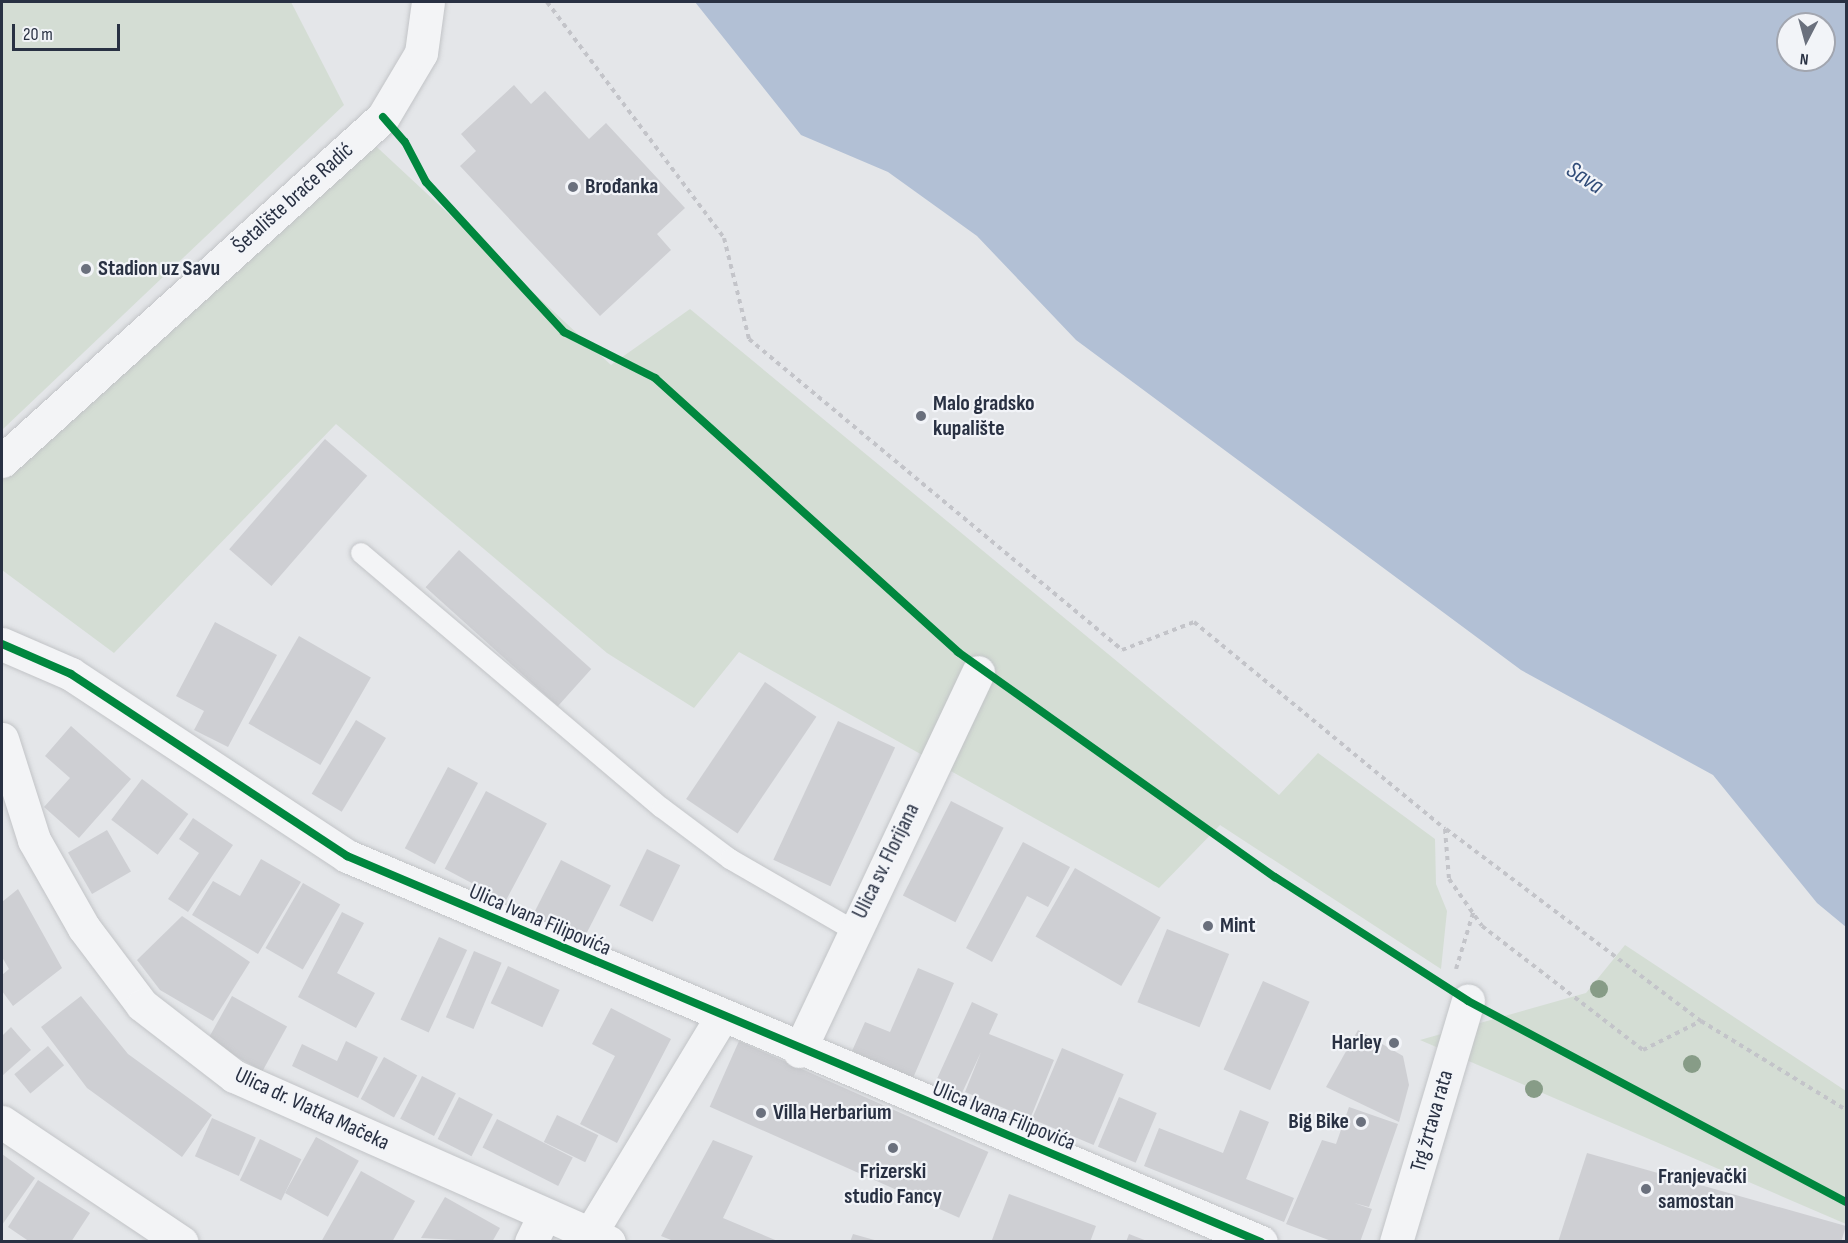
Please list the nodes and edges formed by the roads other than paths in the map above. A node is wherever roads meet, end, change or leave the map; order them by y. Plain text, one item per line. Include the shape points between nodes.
1 (428, 2) edge
2 (2, 461) edge
3 (361, 553) dead end
4 (2, 644) edge
5 (978, 672) dead end
6 (2, 739) edge
7 (853, 930) junction
8 (1459, 995) road end
9 (721, 1018) junction
10 (799, 1051) junction
11 (2, 1122) edge
12 (538, 1228) edge
13 (599, 1238) edge
14 (181, 1242) edge
15 (1262, 1242) edge
16 (1396, 1242) edge

1 - 2 street, Šetalište braće Radić via 421,53 383,117
3 - 7 lane via 662,808 730,859
4 - 9 street, Ulica Ivana Filipovića via 71,674 347,856
5 - 7 street, Ulica sv. Florijana
6 - 12 street, Ulica dr. Vlatka Mačeka via 34,840 84,928 142,1005 234,1076
7 - 10 street, Ulica sv. Florijana
8 - 16 street, Trg žrtava rata
9 - 10 street, Ulica Ivana Filipovića
9 - 13 street
10 - 15 street, Ulica Ivana Filipovića
11 - 14 street
12 - 13 street, Ulica dr. Vlatka Mačeka

